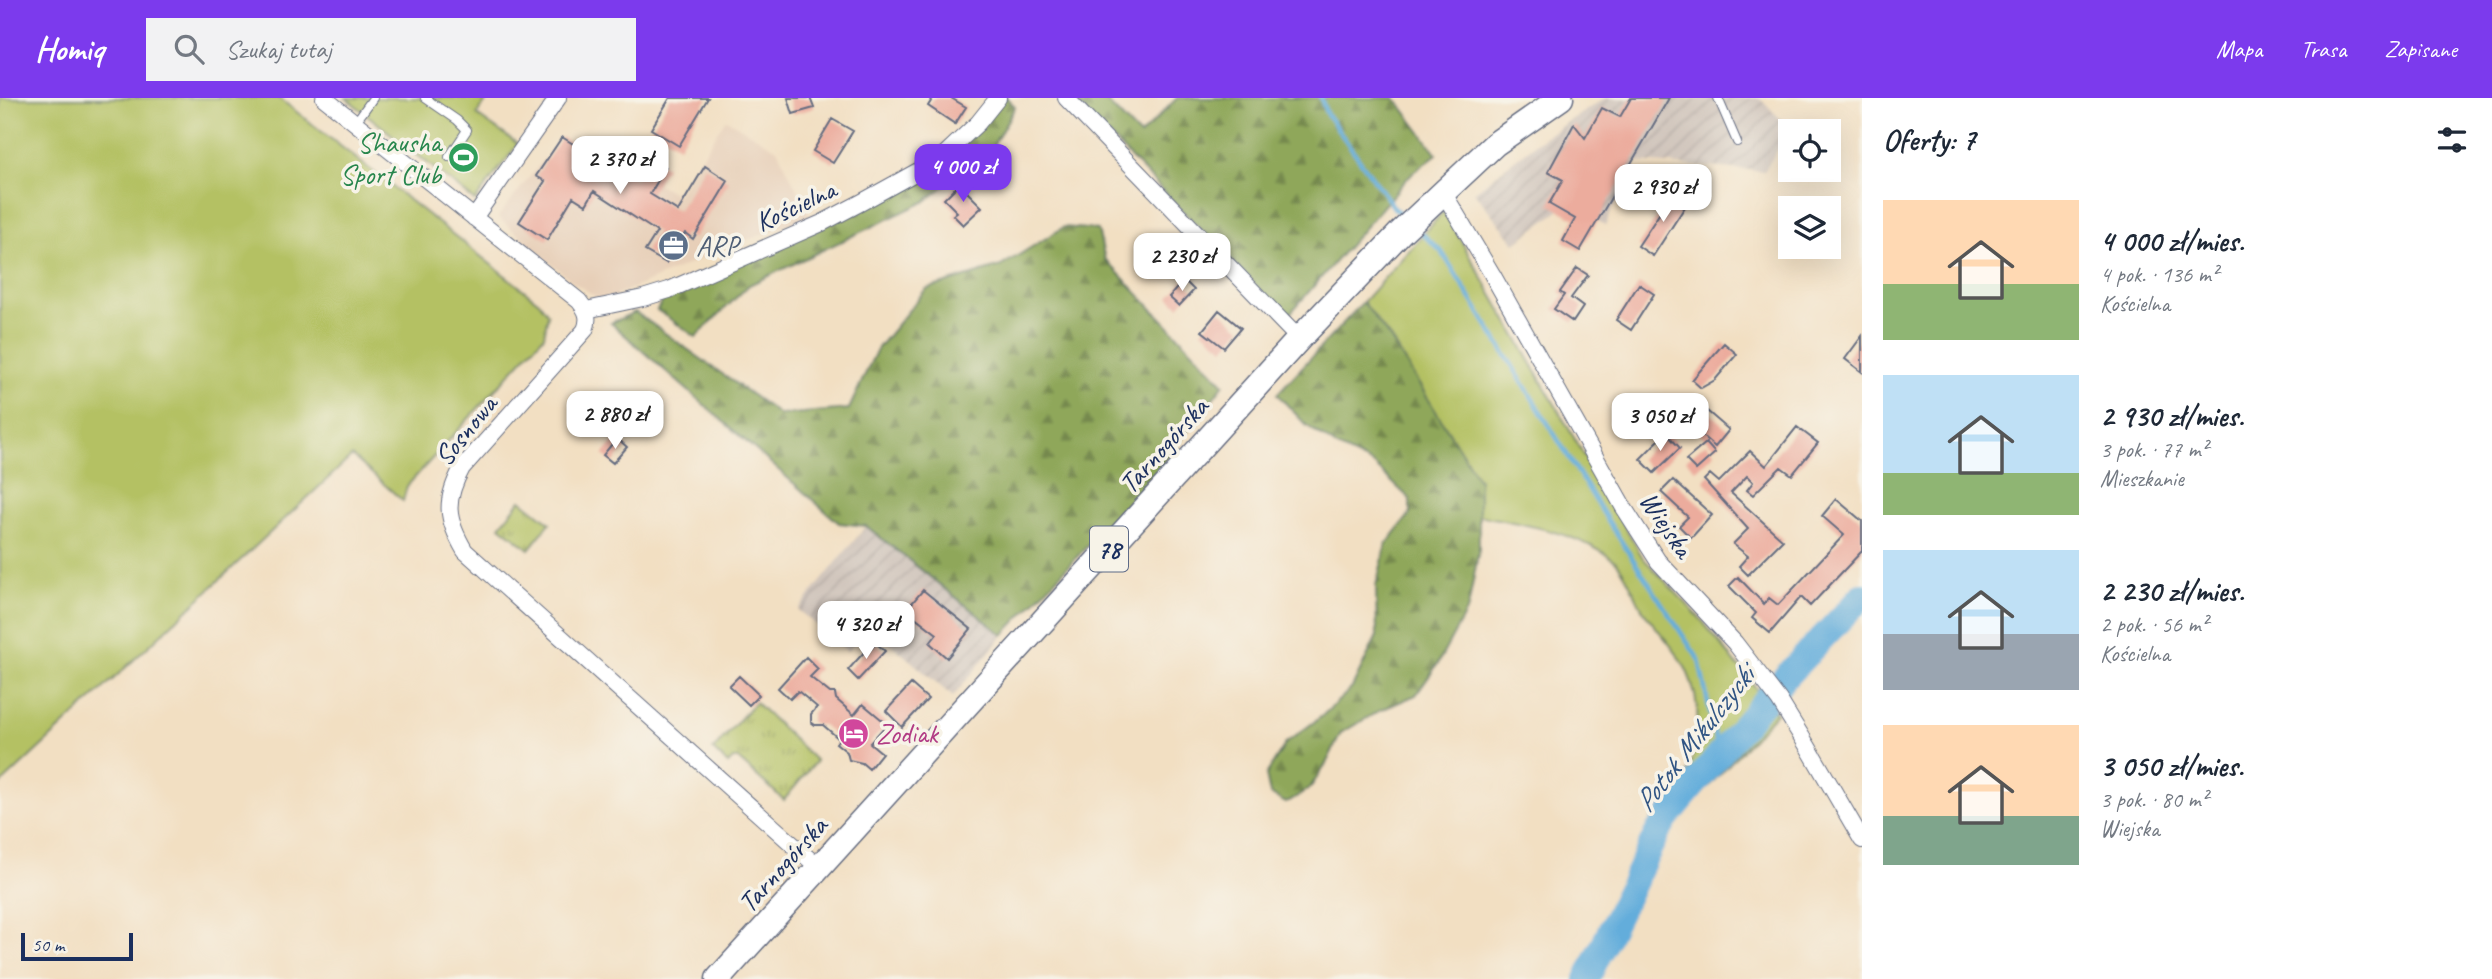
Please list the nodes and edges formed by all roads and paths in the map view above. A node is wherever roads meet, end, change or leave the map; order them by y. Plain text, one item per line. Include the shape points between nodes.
1 (324, 98) edge
2 (373, 98) edge
3 (425, 98) edge
4 (558, 98) edge
5 (998, 98) edge
6 (1066, 98) edge
7 (1561, 98) edge
8 (1718, 98) edge
9 (355, 123) junction
10 (1737, 142) dead end
11 (449, 158) dead end
12 (1435, 199) junction
13 (474, 218) junction
14 (586, 310) junction
15 (1298, 339) junction
16 (1862, 840) edge
17 (819, 868) junction
18 (718, 979) edge

1 - 9 street
2 - 9 lane
3 - 11 lane via 467,130
4 - 13 street
5 - 14 street, Kościelna via 940,159 822,223 669,290
6 - 15 street
7 - 12 main road, Tarnogórska / 78 via 1495,144
8 - 10 lane
9 - 13 street
12 - 15 main road, Tarnogórska / 78
12 - 16 street, Wiejska via 1651,550 1735,643 1779,700
13 - 14 street
14 - 17 street, Sosnowa via 589,322 585,330 462,468 452,487 452,529 465,551
15 - 17 main road, Tarnogórska / 78
17 - 18 main road, Tarnogórska / 78

